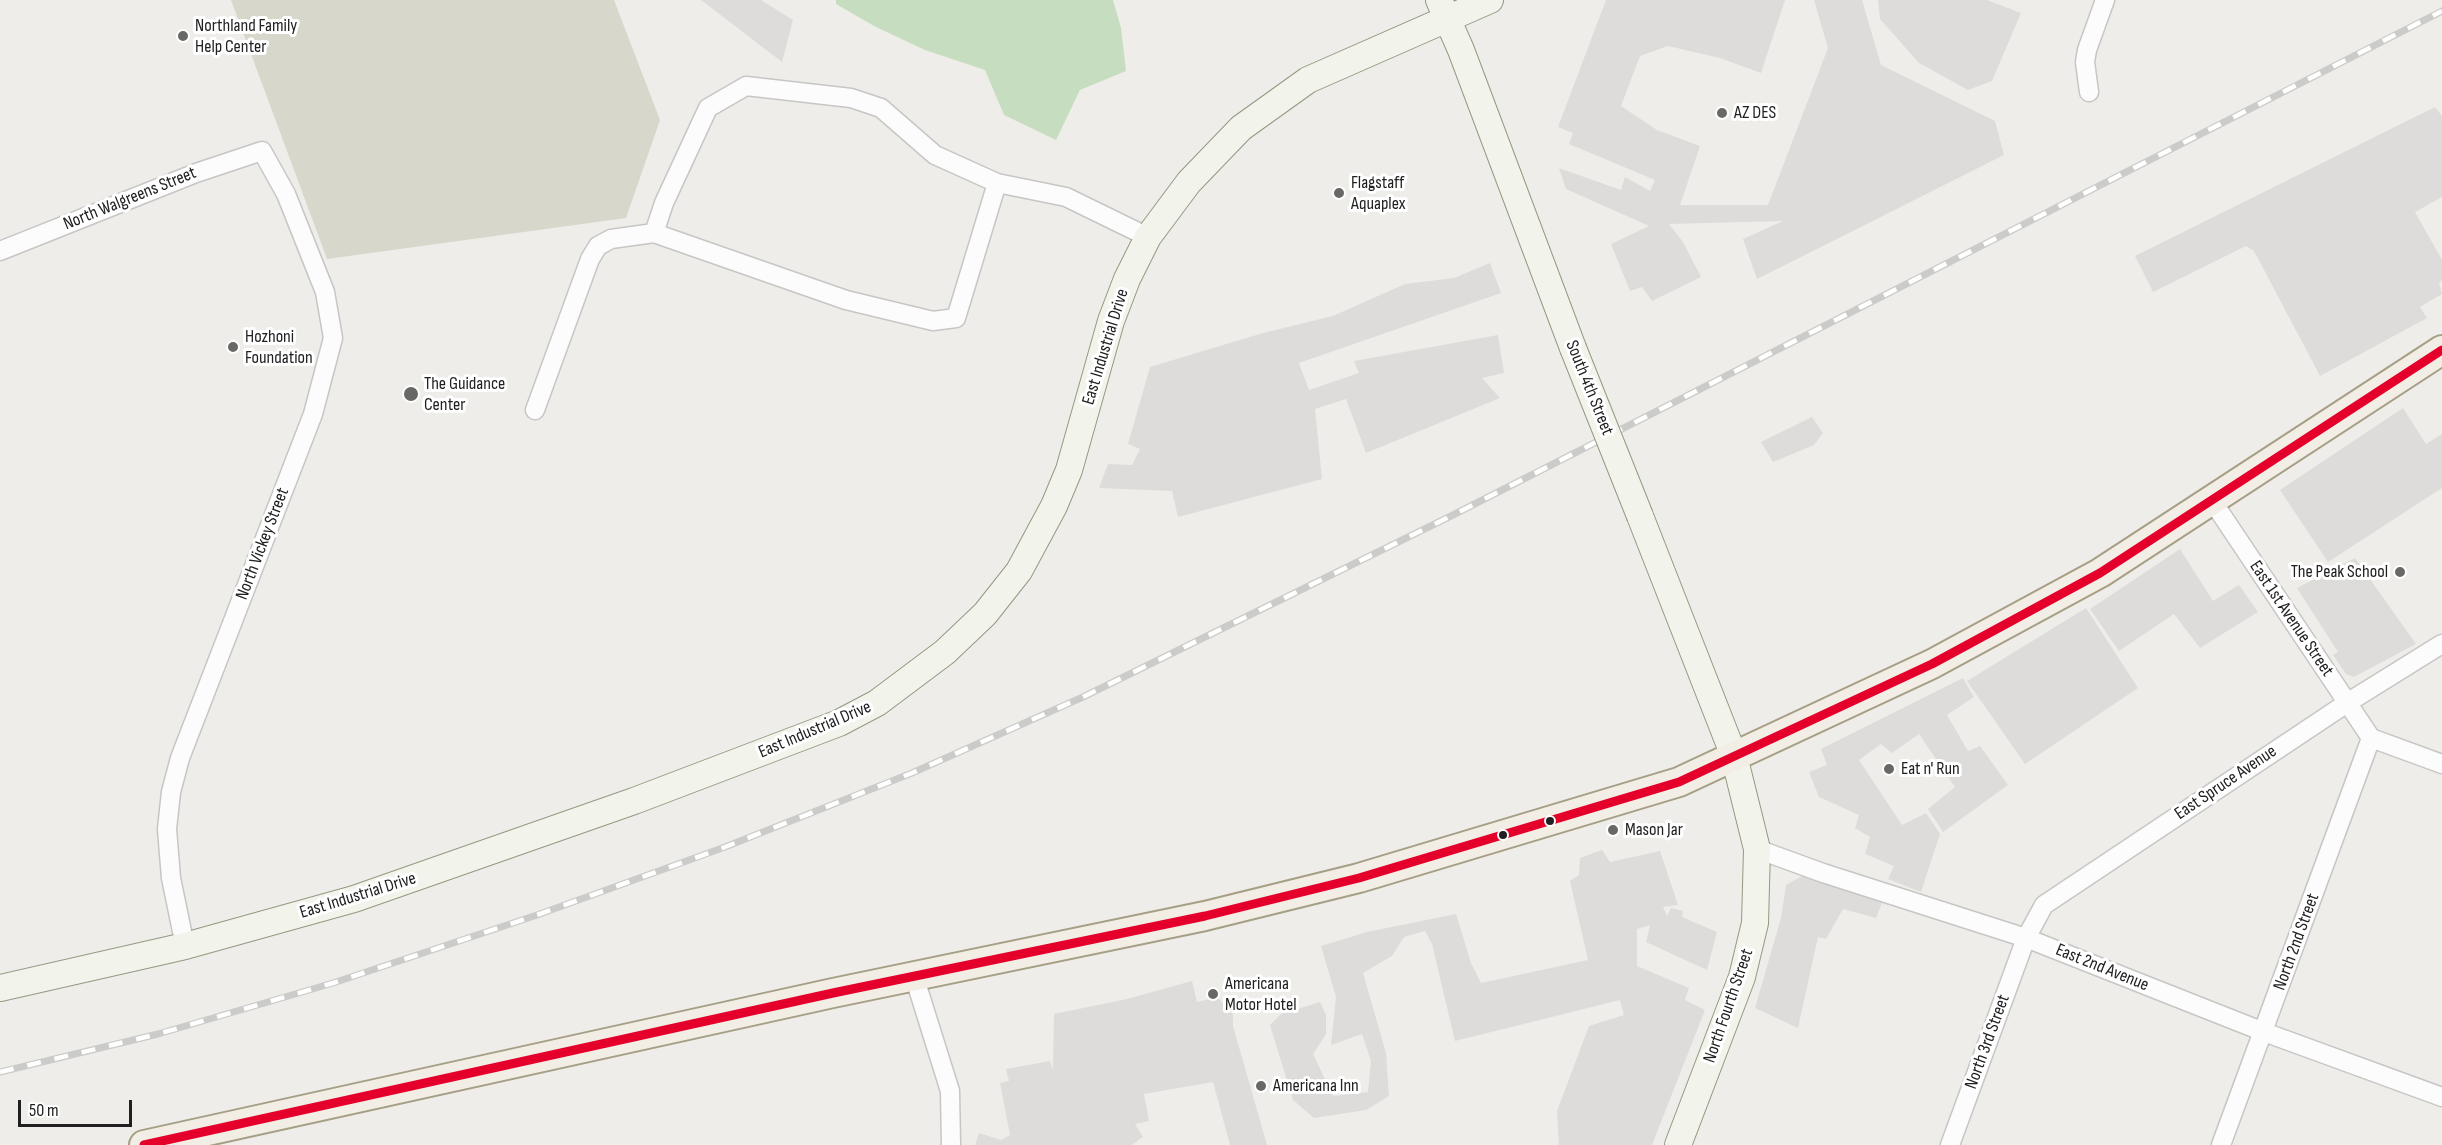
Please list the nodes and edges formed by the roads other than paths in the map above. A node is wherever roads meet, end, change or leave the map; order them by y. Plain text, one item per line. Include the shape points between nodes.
1 (1490, 0) edge
2 (2105, 0) edge
3 (1443, 10) edge
4 (2089, 92) dead end
5 (261, 151) joint
6 (997, 183) junction
7 (654, 233) junction
8 (1148, 237) junction
9 (0, 251) edge
10 (2442, 350) edge
11 (536, 410) dead end
12 (2211, 499) junction
13 (2442, 644) edge
14 (2347, 703) junction
15 (2372, 738) junction
16 (1734, 756) junction
17 (2442, 764) edge
18 (1757, 849) junction
19 (2026, 938) junction
20 (185, 946) junction
21 (914, 976) junction
22 (0, 988) edge
23 (2264, 1032) junction
24 (2442, 1097) edge
25 (144, 1145) edge
26 (951, 1145) edge
27 (1678, 1145) edge
28 (1950, 1145) edge
29 (2221, 1145) edge

1 - 3 street, East Industrial Drive
2 - 4 street via 2087,50
3 - 8 street, East Industrial Drive via 1308,80 1241,128 1189,182
3 - 16 street, South 4th Street, bridge
5 - 9 street, North Walgreens Street
5 - 20 street, North Vickey Street via 286,194 325,292 333,338 314,414 180,758 171,792 167,829 171,878
6 - 7 street via 935,155 881,108 851,98 746,87 708,108 664,202
6 - 7 street via 956,318 933,321 846,300
6 - 8 street via 1066,197
7 - 11 street via 612,239 598,246
8 - 20 street, East Industrial Drive via 1111,321 1069,470 1045,524 1019,571 985,614 915,677 878,703 839,723 623,805 354,899
10 - 12 main road
12 - 14 street, East 1st Avenue Street
12 - 16 main road via 2100,573 1941,659
13 - 14 street, East Spruce Avenue
14 - 15 street, East 1st Avenue Street
14 - 19 street, East Spruce Avenue via 2044,904
15 - 17 street
15 - 23 street, North 2nd Street
16 - 18 street, North Fourth Street
16 - 21 main road via 1679,782 1359,878 1205,916
18 - 19 street, East 2nd Avenue
18 - 27 street, North Fourth Street via 1755,923 1742,977
19 - 23 street, East 2nd Avenue
19 - 28 street, North 3rd Street
20 - 22 street, East Industrial Drive
21 - 25 main road
21 - 26 street via 950,1091
23 - 24 street, East 2nd Avenue
23 - 29 street, North 2nd Street

